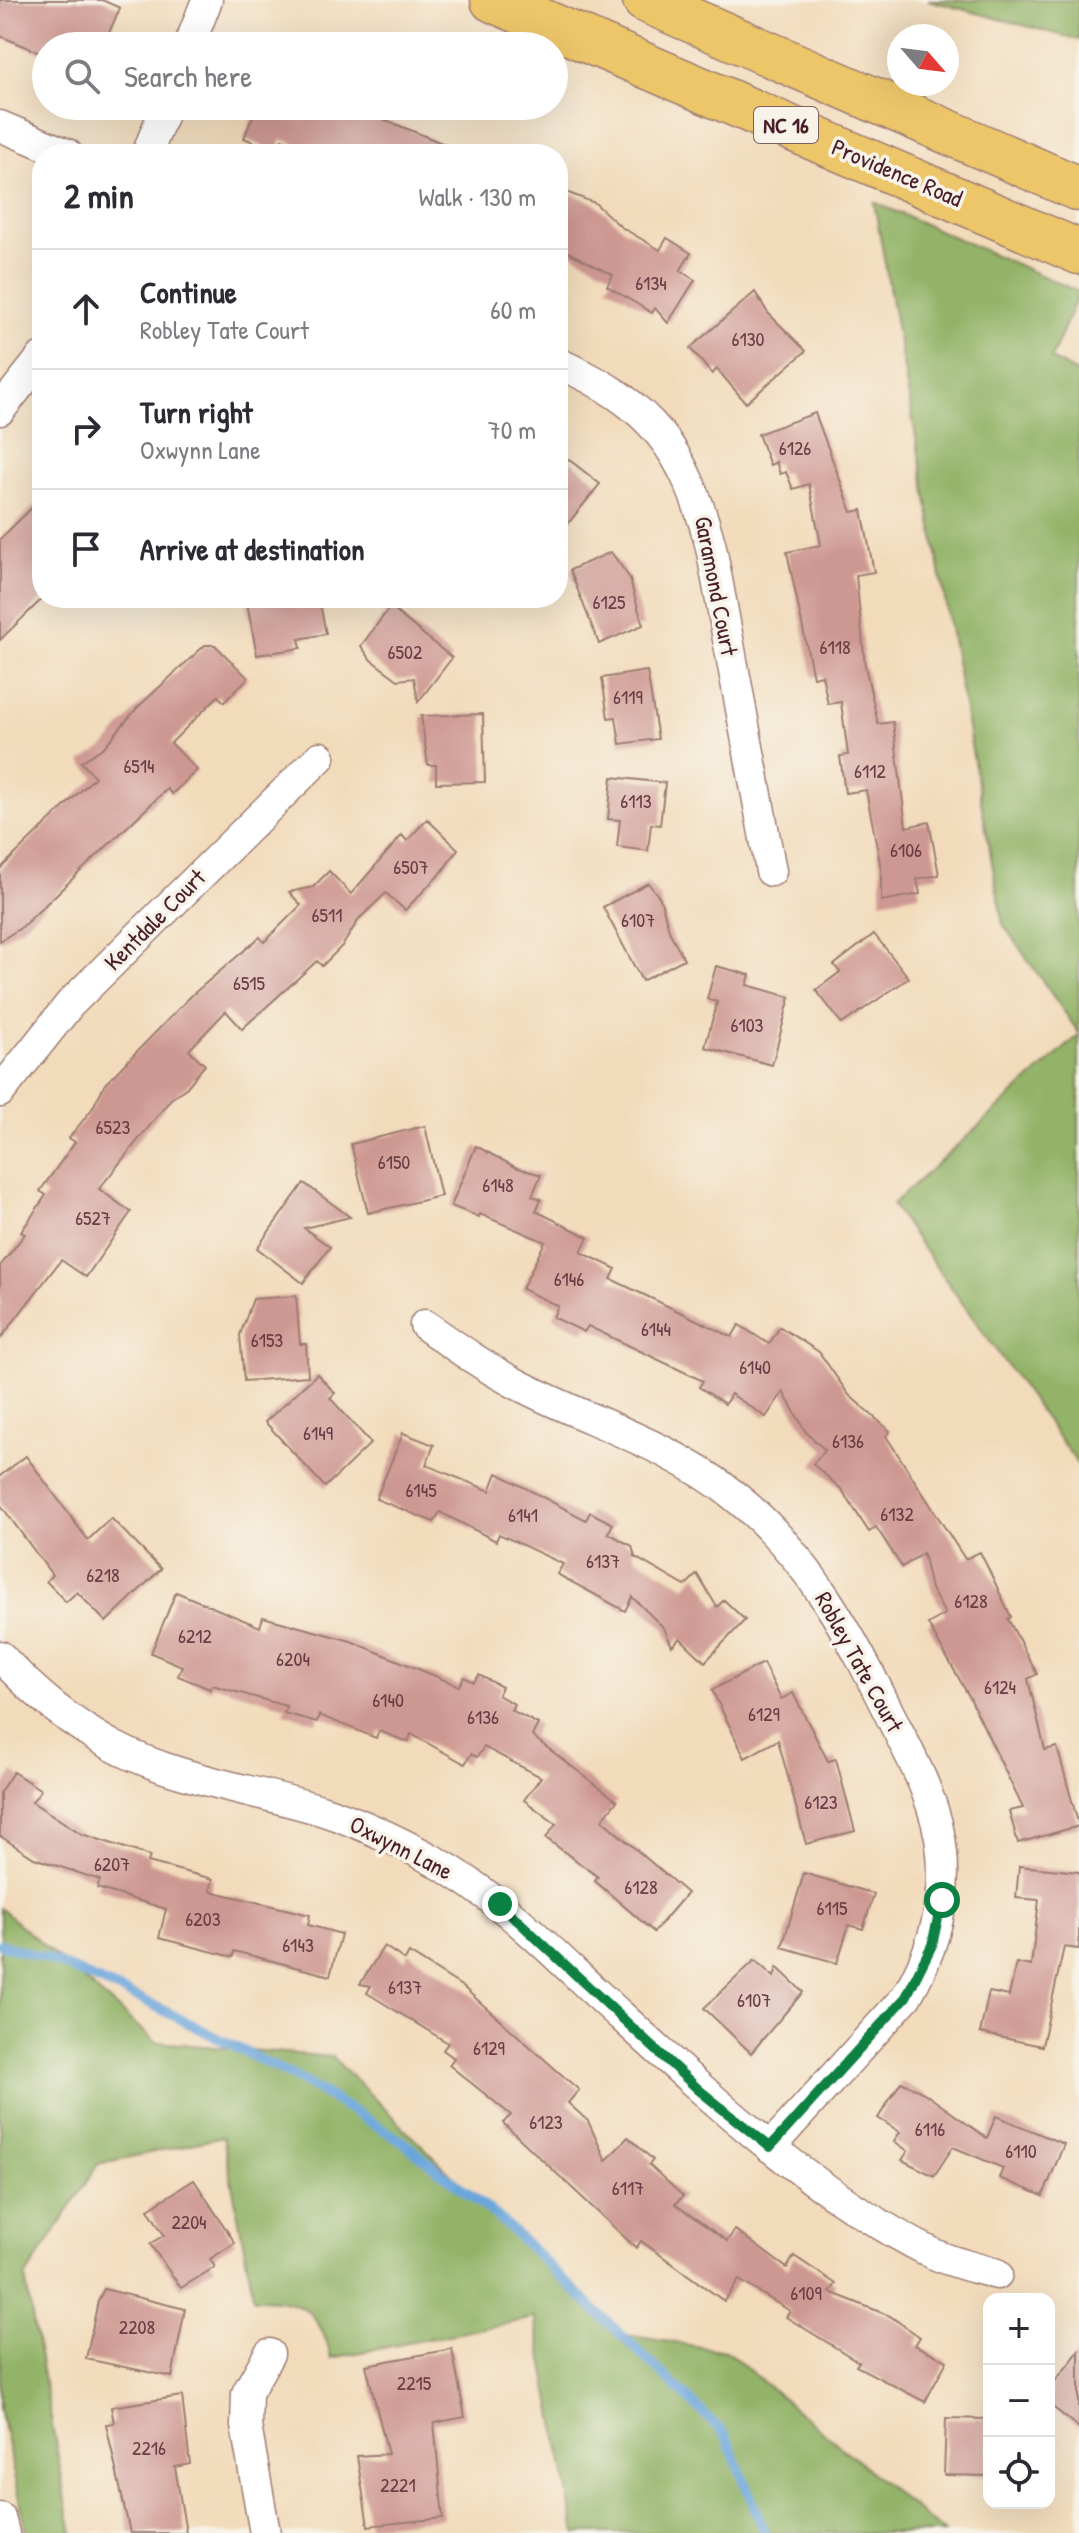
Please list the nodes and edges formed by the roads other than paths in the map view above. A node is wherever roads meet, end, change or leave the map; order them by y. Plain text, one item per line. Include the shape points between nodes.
1 (207, 0) edge
2 (493, 0) edge
3 (645, 0) edge
4 (194, 32) edge
5 (567, 32) edge
6 (568, 32) edge
7 (160, 120) edge
8 (0, 126) edge
9 (43, 144) edge
10 (151, 144) edge
11 (1079, 189) edge
12 (1079, 252) edge
13 (568, 368) edge
14 (32, 370) edge
15 (0, 410) edge
16 (320, 757) dead end
17 (771, 871) dead end
18 (0, 1092) edge
19 (425, 1325) dead end
20 (0, 1656) edge
21 (770, 2147) junction
22 (997, 2274) dead end
23 (269, 2354) dead end
24 (0, 2518) edge
25 (4, 2533) edge
26 (265, 2533) edge

1 - 4 street
2 - 5 main road, Providence Road / NC 16
3 - 11 main road, NC 16
6 - 12 main road, Providence Road / NC 16
7 - 10 street
8 - 9 street
13 - 17 street, Garamond Court via 626,399 650,419 678,456 701,508
14 - 15 street
16 - 18 street, Kentdale Court via 70,1004
19 - 21 street, Robley Tate Court via 518,1385 682,1462 731,1492 777,1534 853,1640 933,1807 942,1853 942,1900 921,1972 906,1997
20 - 21 street, Oxwynn Lane via 64,1716 114,1746 168,1769 326,1812 434,1861 500,1904 699,2090
21 - 22 street, Oxwynn Lane via 851,2205 936,2255
23 - 26 street via 247,2393 246,2426
24 - 25 street

